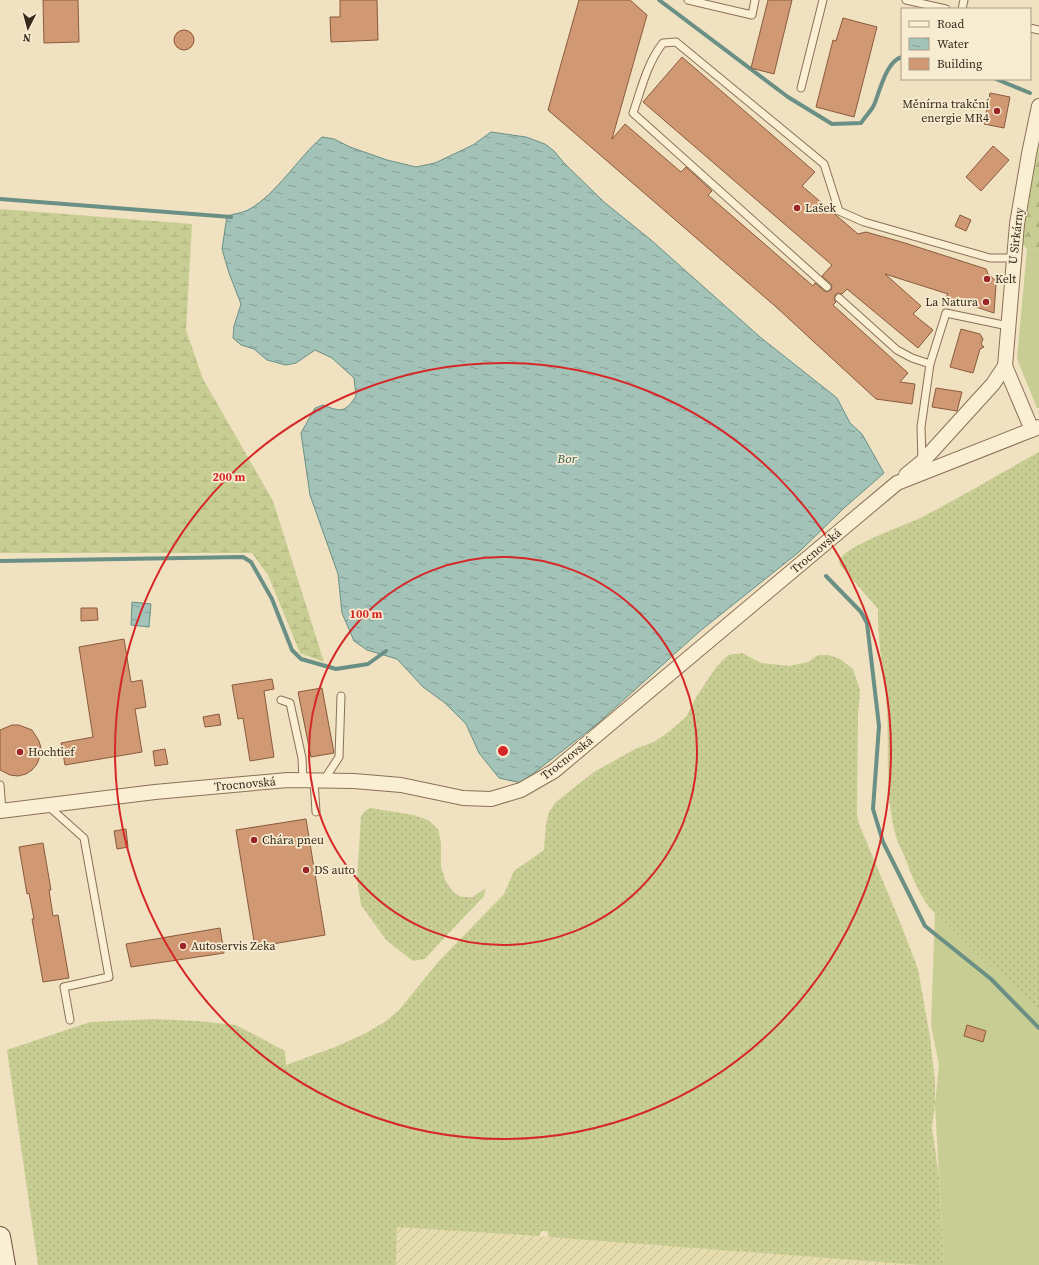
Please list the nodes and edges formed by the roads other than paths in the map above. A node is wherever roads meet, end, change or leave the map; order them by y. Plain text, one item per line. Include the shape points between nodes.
1 (688, 0) edge
2 (755, 0) edge
3 (823, 0) edge
4 (906, 0) edge
5 (942, 8) edge
6 (801, 88) dead end
7 (1039, 106) edge
8 (1013, 258) junction
9 (827, 287) dead end
10 (839, 298) dead end
11 (1008, 326) junction
12 (930, 364) junction
13 (1005, 366) junction
14 (1035, 428) edge
15 (922, 462) junction
16 (897, 483) junction
17 (341, 696) dead end
18 (281, 700) dead end
19 (314, 780) junction
20 (0, 785) edge
21 (47, 805) junction
22 (1, 811) edge
23 (316, 812) dead end
24 (70, 1020) dead end
25 (0, 1237) edge
26 (5, 1265) edge

1 - 2 lane via 752,15
3 - 6 lane
4 - 5 lane
7 - 8 street, U Sirkárny
8 - 9 lane via 990,258 864,222 839,211 824,164 676,42 663,43 656,52 632,113
8 - 11 street, U Sirkárny
10 - 12 lane via 897,350
11 - 12 lane via 946,313
11 - 13 street, U Sirkárny
12 - 15 lane via 922,427
13 - 14 street, U Sirkárny
13 - 15 street, U Sirkárny via 993,384
14 - 16 street, Trocnovská
15 - 16 street, U Sirkárny
16 - 19 street, Trocnovská via 554,771 521,790 491,799 463,798 402,785
17 - 19 lane via 339,757
18 - 19 lane via 290,703 302,758
19 - 21 street, Trocnovská via 187,789
19 - 23 lane
20 - 22 lane
21 - 22 street, Trocnovská
21 - 24 lane via 84,838 109,977 64,987
25 - 26 main road

